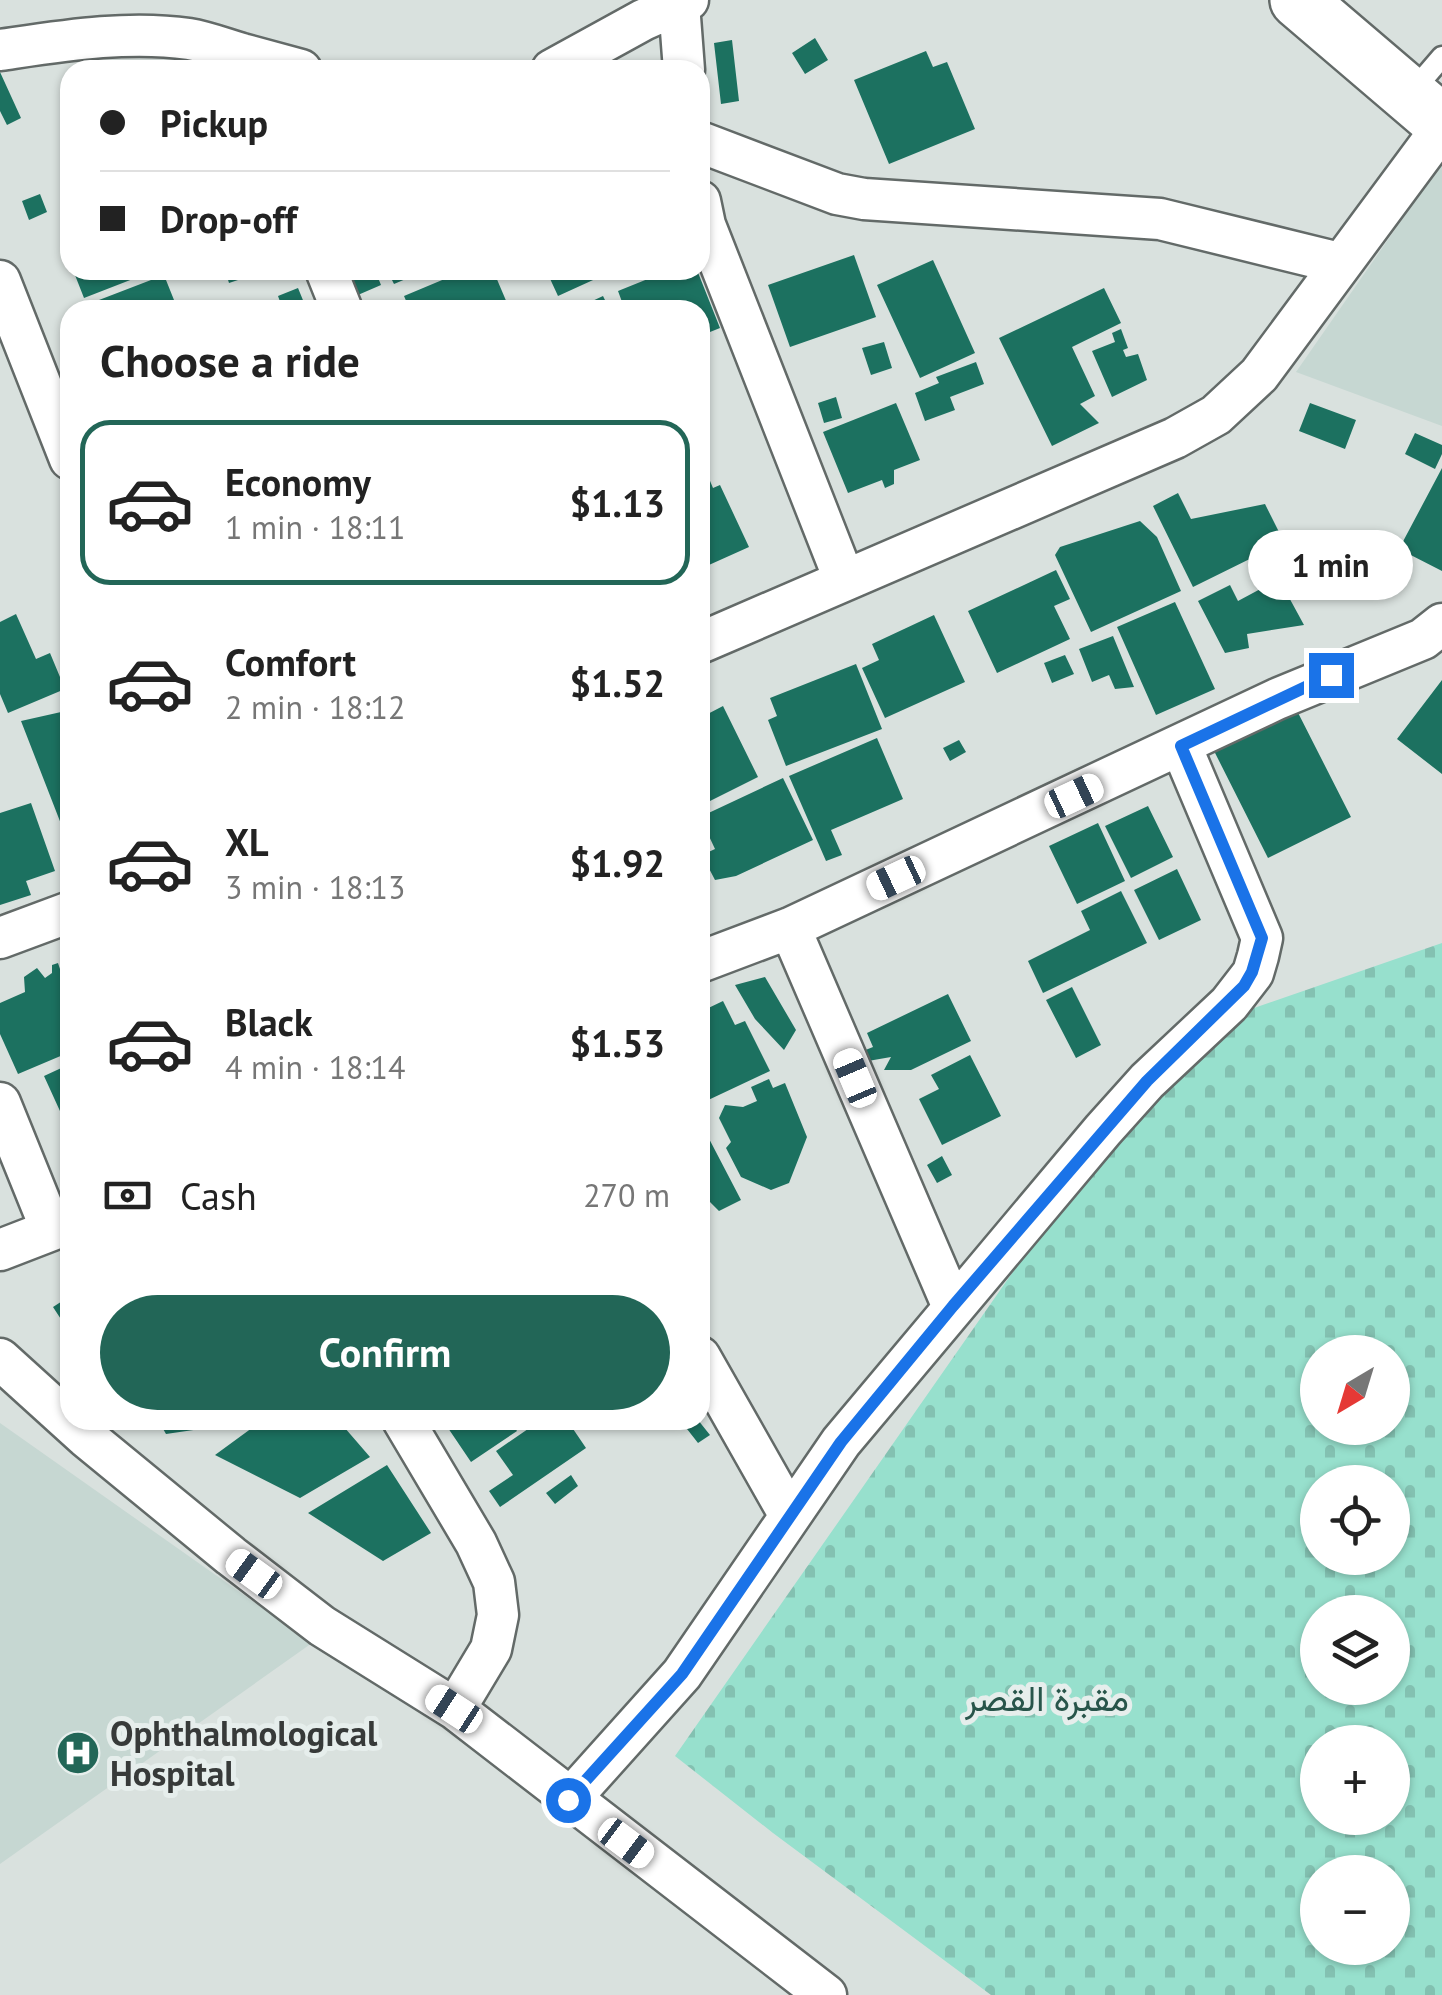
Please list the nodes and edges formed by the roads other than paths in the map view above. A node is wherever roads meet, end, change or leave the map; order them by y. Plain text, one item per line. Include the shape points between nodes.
1 (1298, 0) edge
2 (684, 2) edge
3 (0, 50) edge
4 (241, 60) edge
5 (570, 60) edge
6 (684, 60) edge
7 (1434, 101) edge
8 (710, 146) edge
9 (710, 234) edge
10 (1339, 263) junction
11 (0, 281) edge
12 (8, 322) edge
13 (60, 437) edge
14 (844, 579) junction
15 (1442, 624) edge
16 (710, 639) edge
17 (1181, 746) junction
18 (60, 916) edge
19 (790, 928) junction
20 (0, 938) edge
21 (710, 958) edge
22 (0, 1103) edge
23 (60, 1226) edge
24 (0, 1250) edge
25 (953, 1306) junction
26 (0, 1359) edge
27 (710, 1375) edge
28 (60, 1413) edge
29 (78, 1430) edge
30 (408, 1430) edge
31 (789, 1514) junction
32 (454, 1709) junction
33 (568, 1800) junction
34 (826, 1995) edge

1 - 7 street
2 - 5 street
2 - 6 street
3 - 4 street via 142,37 190,39
7 - 10 street
8 - 10 street via 850,196 1160,219
9 - 14 street
10 - 14 street via 1258,375 1216,415
11 - 12 street
12 - 13 street
14 - 16 street
15 - 17 street
17 - 19 street
17 - 25 street via 1262,938 1252,972 1229,1004 1102,1130
18 - 20 street
19 - 21 street
19 - 25 street
22 - 23 street
23 - 24 street
25 - 31 street
26 - 28 street
27 - 31 street
29 - 32 street via 322,1626
30 - 32 street via 494,1582 498,1614 490,1649
31 - 33 street via 682,1674
32 - 33 street
33 - 34 street

